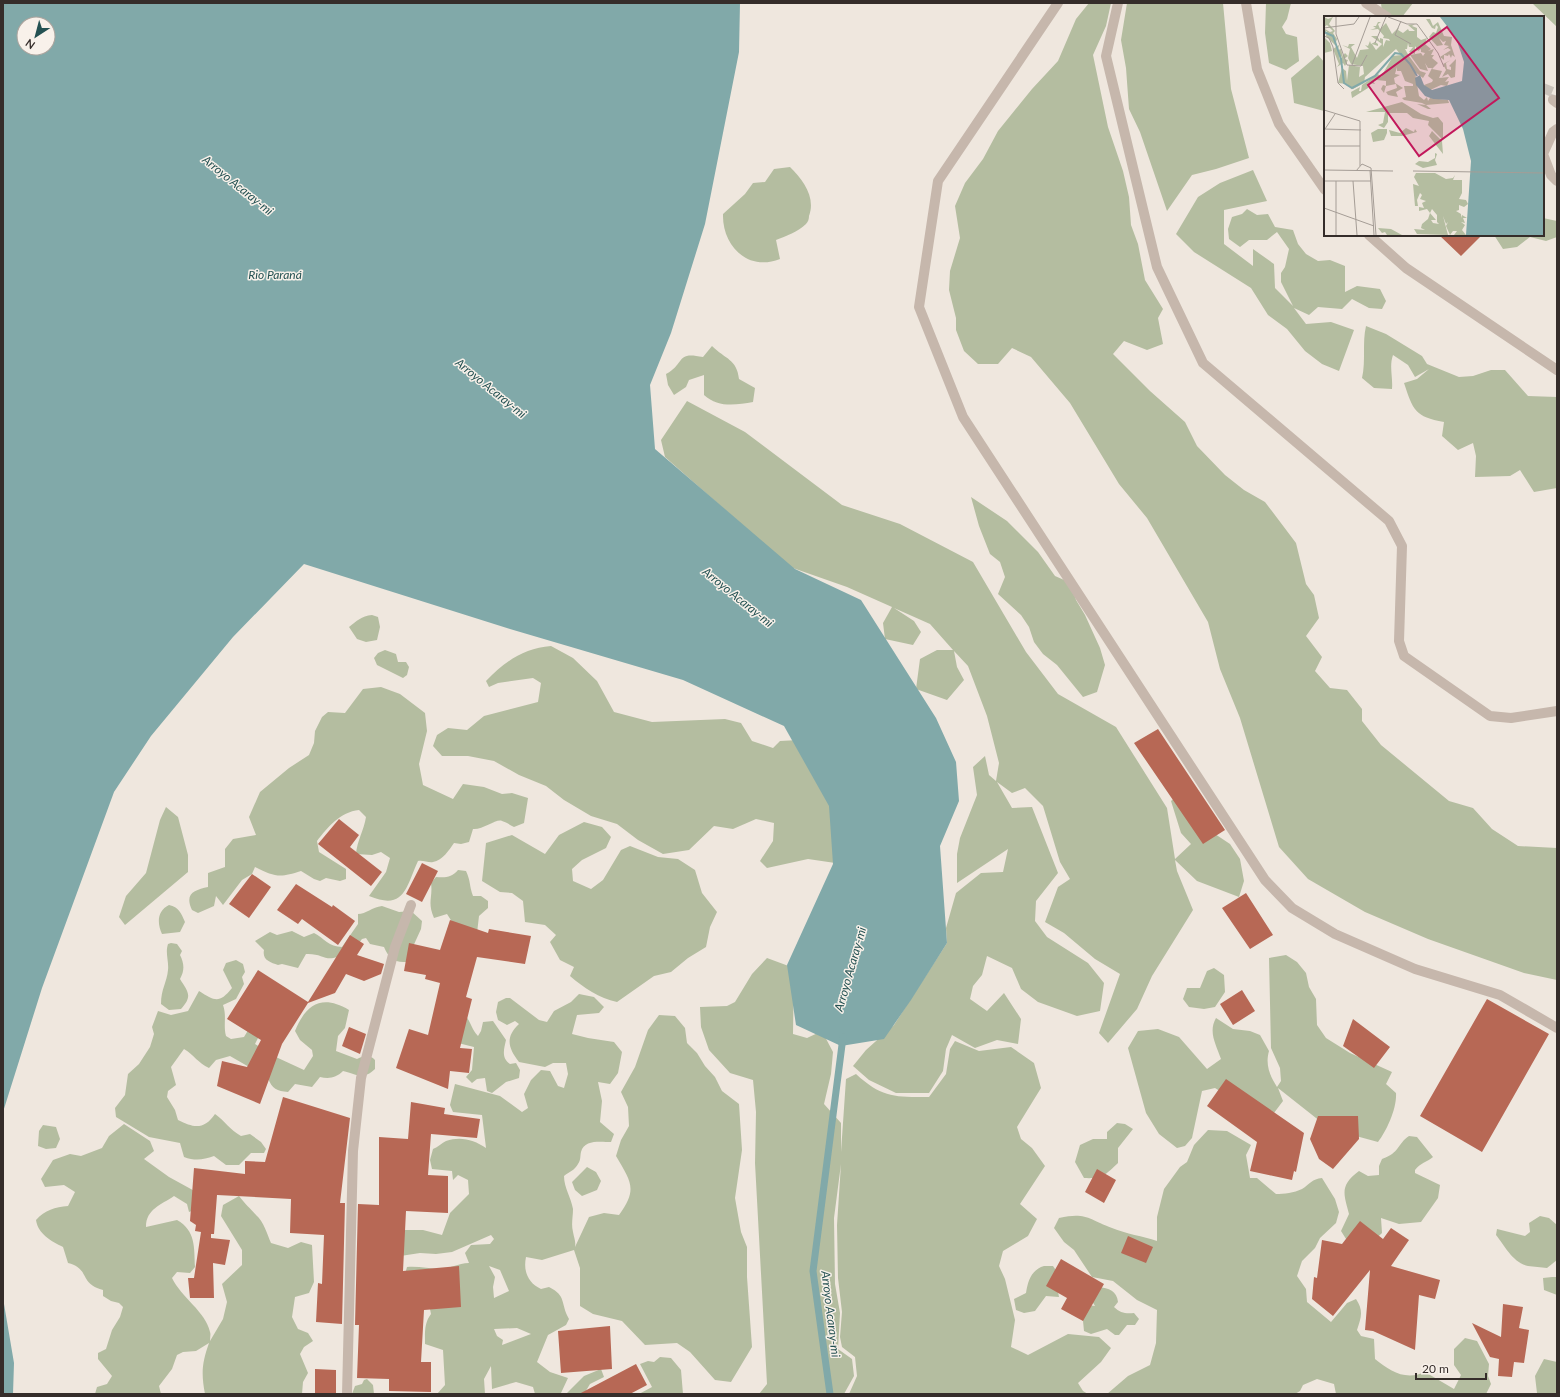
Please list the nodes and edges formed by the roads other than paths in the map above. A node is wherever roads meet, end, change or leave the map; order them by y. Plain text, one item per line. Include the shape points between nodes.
1 (1058, 3) edge
2 (1118, 3) edge
3 (1246, 3) edge
4 (1366, 3) edge
5 (1386, 16) edge
6 (1557, 129) edge
7 (1544, 152) edge
8 (1544, 157) edge
9 (1557, 181) edge
10 (1324, 189) edge
11 (1370, 236) edge
12 (1557, 370) edge
13 (1557, 711) edge
14 (411, 905) dead end
15 (1557, 1028) edge
16 (347, 1394) edge

1 - 15 street via 938,181 919,307 963,417 1264,880 1292,908 1335,934 1415,969 1500,995
2 - 13 street via 1106,56 1157,267 1203,363 1389,521 1402,546 1400,641 1404,656 1490,716 1511,718
3 - 10 street via 1257,69 1279,124
4 - 5 street
6 - 7 street
8 - 9 street via 1551,175
11 - 12 street via 1406,268
14 - 16 street via 395,946 361,1078 353,1151

